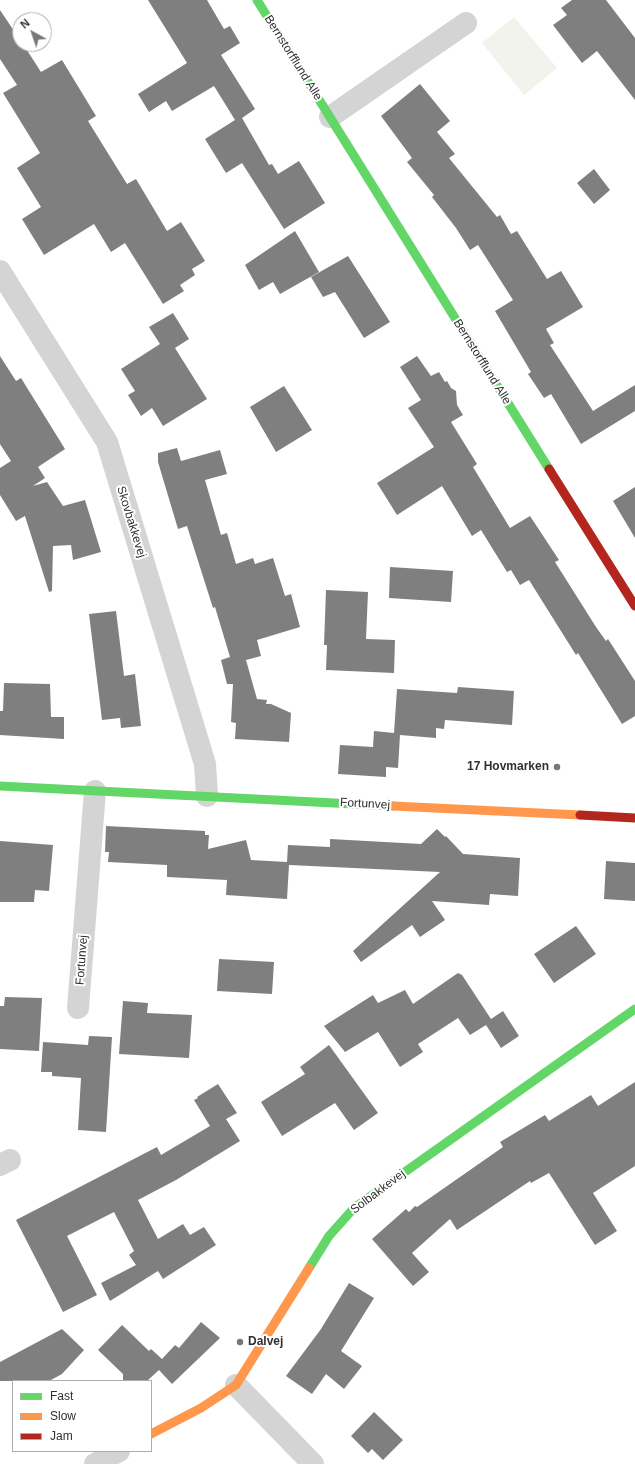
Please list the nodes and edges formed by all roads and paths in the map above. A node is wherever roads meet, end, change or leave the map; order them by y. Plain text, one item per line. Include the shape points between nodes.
1 (257, 0) edge
2 (466, 23) dead end
3 (330, 117) junction
4 (0, 271) edge
5 (635, 606) edge
6 (0, 786) edge
7 (94, 791) junction
8 (207, 796) junction
9 (635, 818) edge
10 (78, 1008) dead end
11 (635, 1009) edge
12 (236, 1385) junction
13 (152, 1433) edge
14 (117, 1452) edge
15 (95, 1464) edge
16 (313, 1464) edge

1 - 3 street, Bernstorfflund Alle
2 - 3 street
3 - 5 street, Bernstorfflund Alle
4 - 8 street, Skovbakkevej via 107,442 205,764
6 - 7 street, Fortunvej
7 - 8 street, Fortunvej
7 - 10 street, Fortunvej
8 - 9 street, Fortunvej
11 - 12 street, Solbakkevej via 354,1208 329,1236
12 - 13 street, Solbakkevej via 201,1408
12 - 16 street
14 - 15 street

